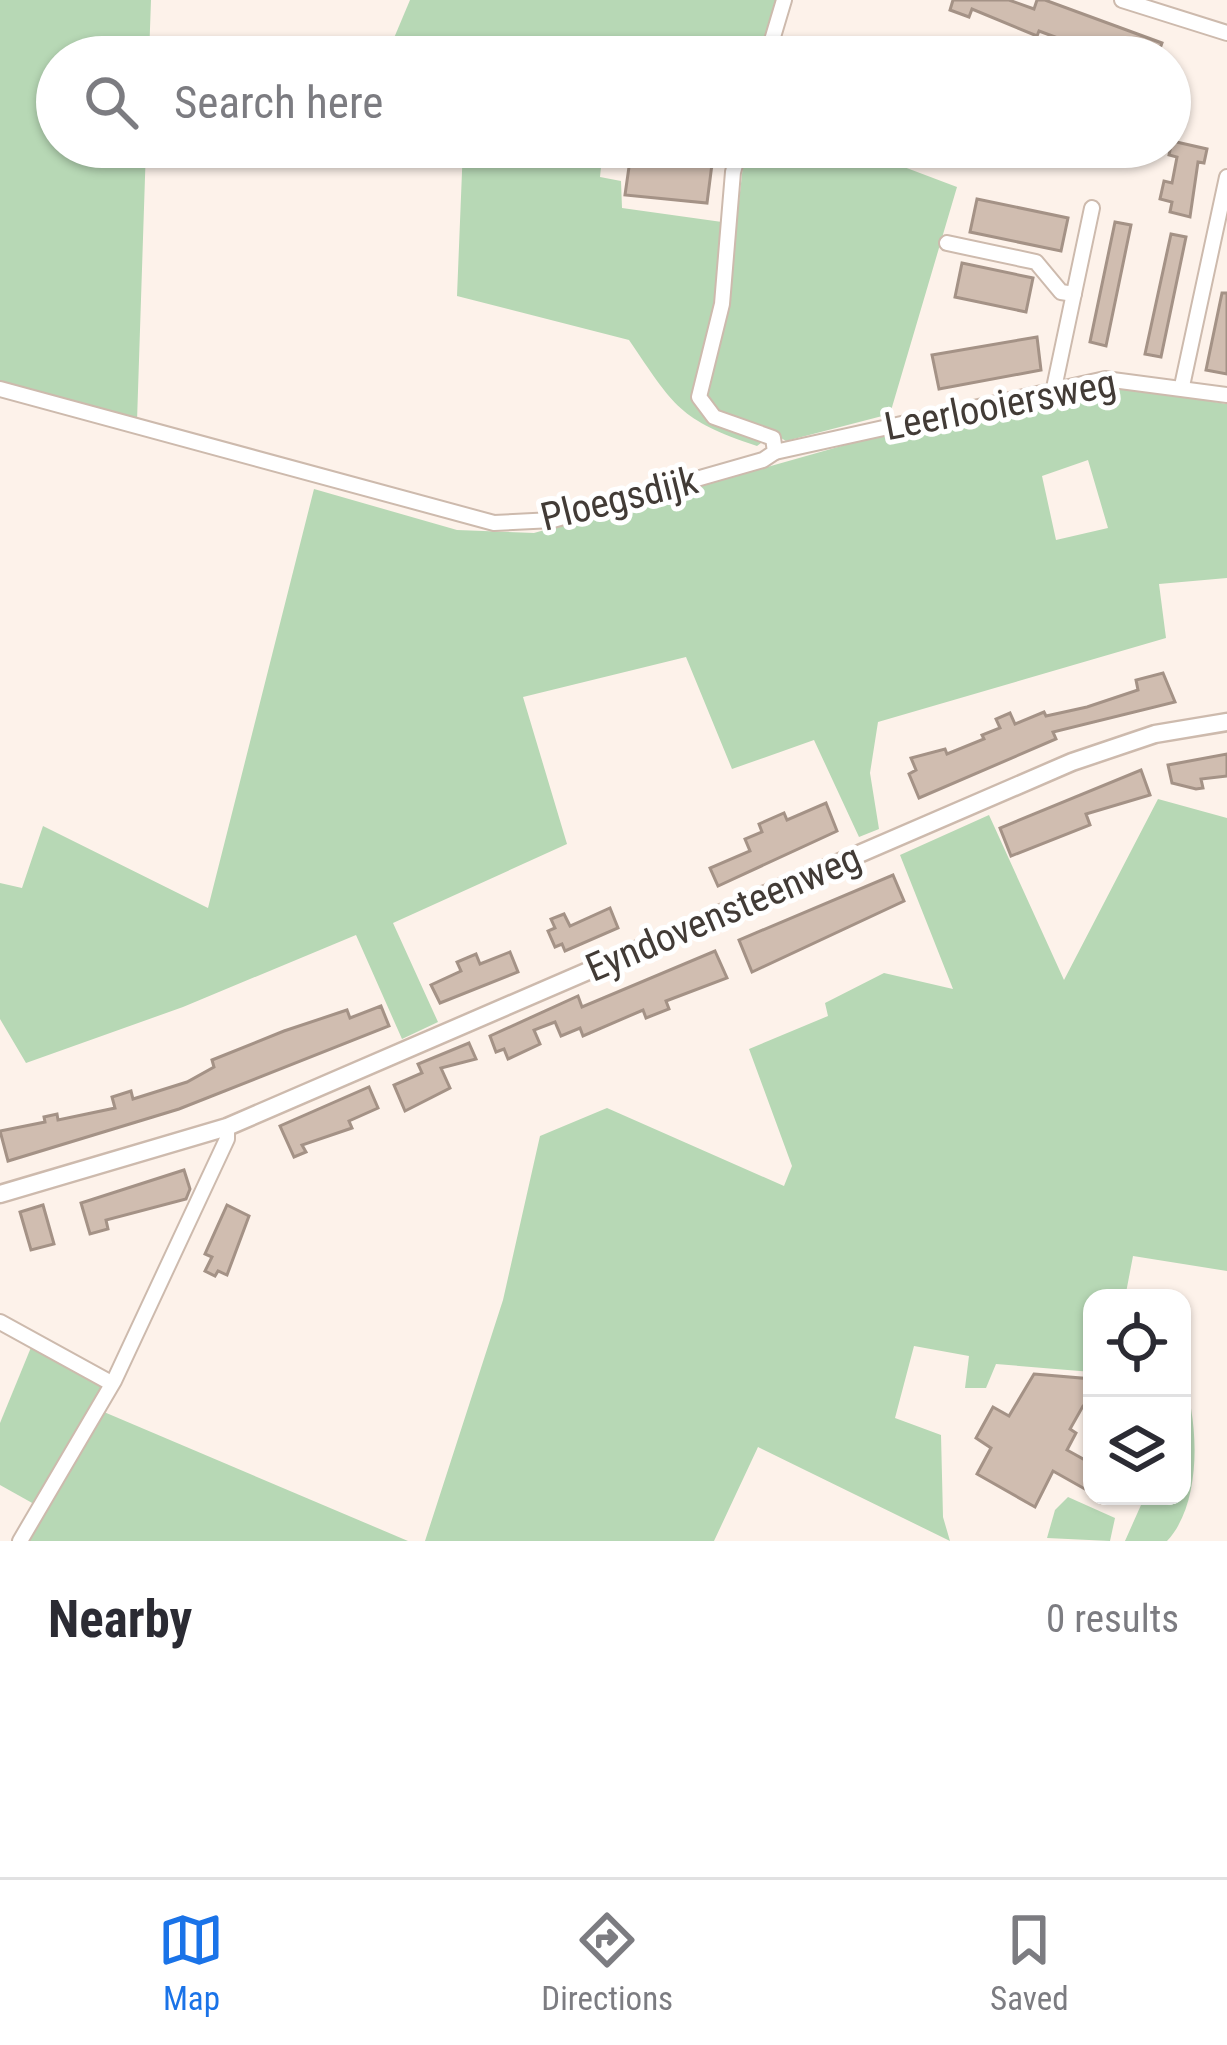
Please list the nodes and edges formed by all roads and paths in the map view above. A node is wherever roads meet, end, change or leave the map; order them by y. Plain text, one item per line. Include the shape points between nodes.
1 (784, 0) edge
2 (1122, 0) edge
3 (1227, 33) edge
4 (773, 36) edge
5 (734, 168) edge
6 (1227, 177) edge
7 (1092, 208) dead end
8 (947, 243) dead end
9 (1074, 294) junction
10 (1183, 386) junction
11 (1054, 388) junction
12 (0, 389) edge
13 (1227, 394) edge
14 (775, 452) junction
15 (1227, 722) edge
16 (227, 1126) junction
17 (0, 1194) edge
18 (0, 1322) edge
19 (110, 1384) junction
20 (20, 1541) edge

1 - 4 street
2 - 3 street
5 - 14 street, Ploegsdijk via 720,318 699,397 714,417 773,438
6 - 10 street
7 - 9 street
8 - 9 street via 1036,262 1060,292
9 - 11 street
10 - 11 street, Leerlooiersweg via 1124,378
10 - 13 street, Leerlooiersweg
11 - 14 street, Leerlooiersweg
12 - 14 street, Ploegsdijk via 494,523 553,520
15 - 16 street, Eyndovensteenweg via 1156,734 1072,762
16 - 17 street, Eyndovensteenweg
16 - 19 street
18 - 19 street
19 - 20 street

